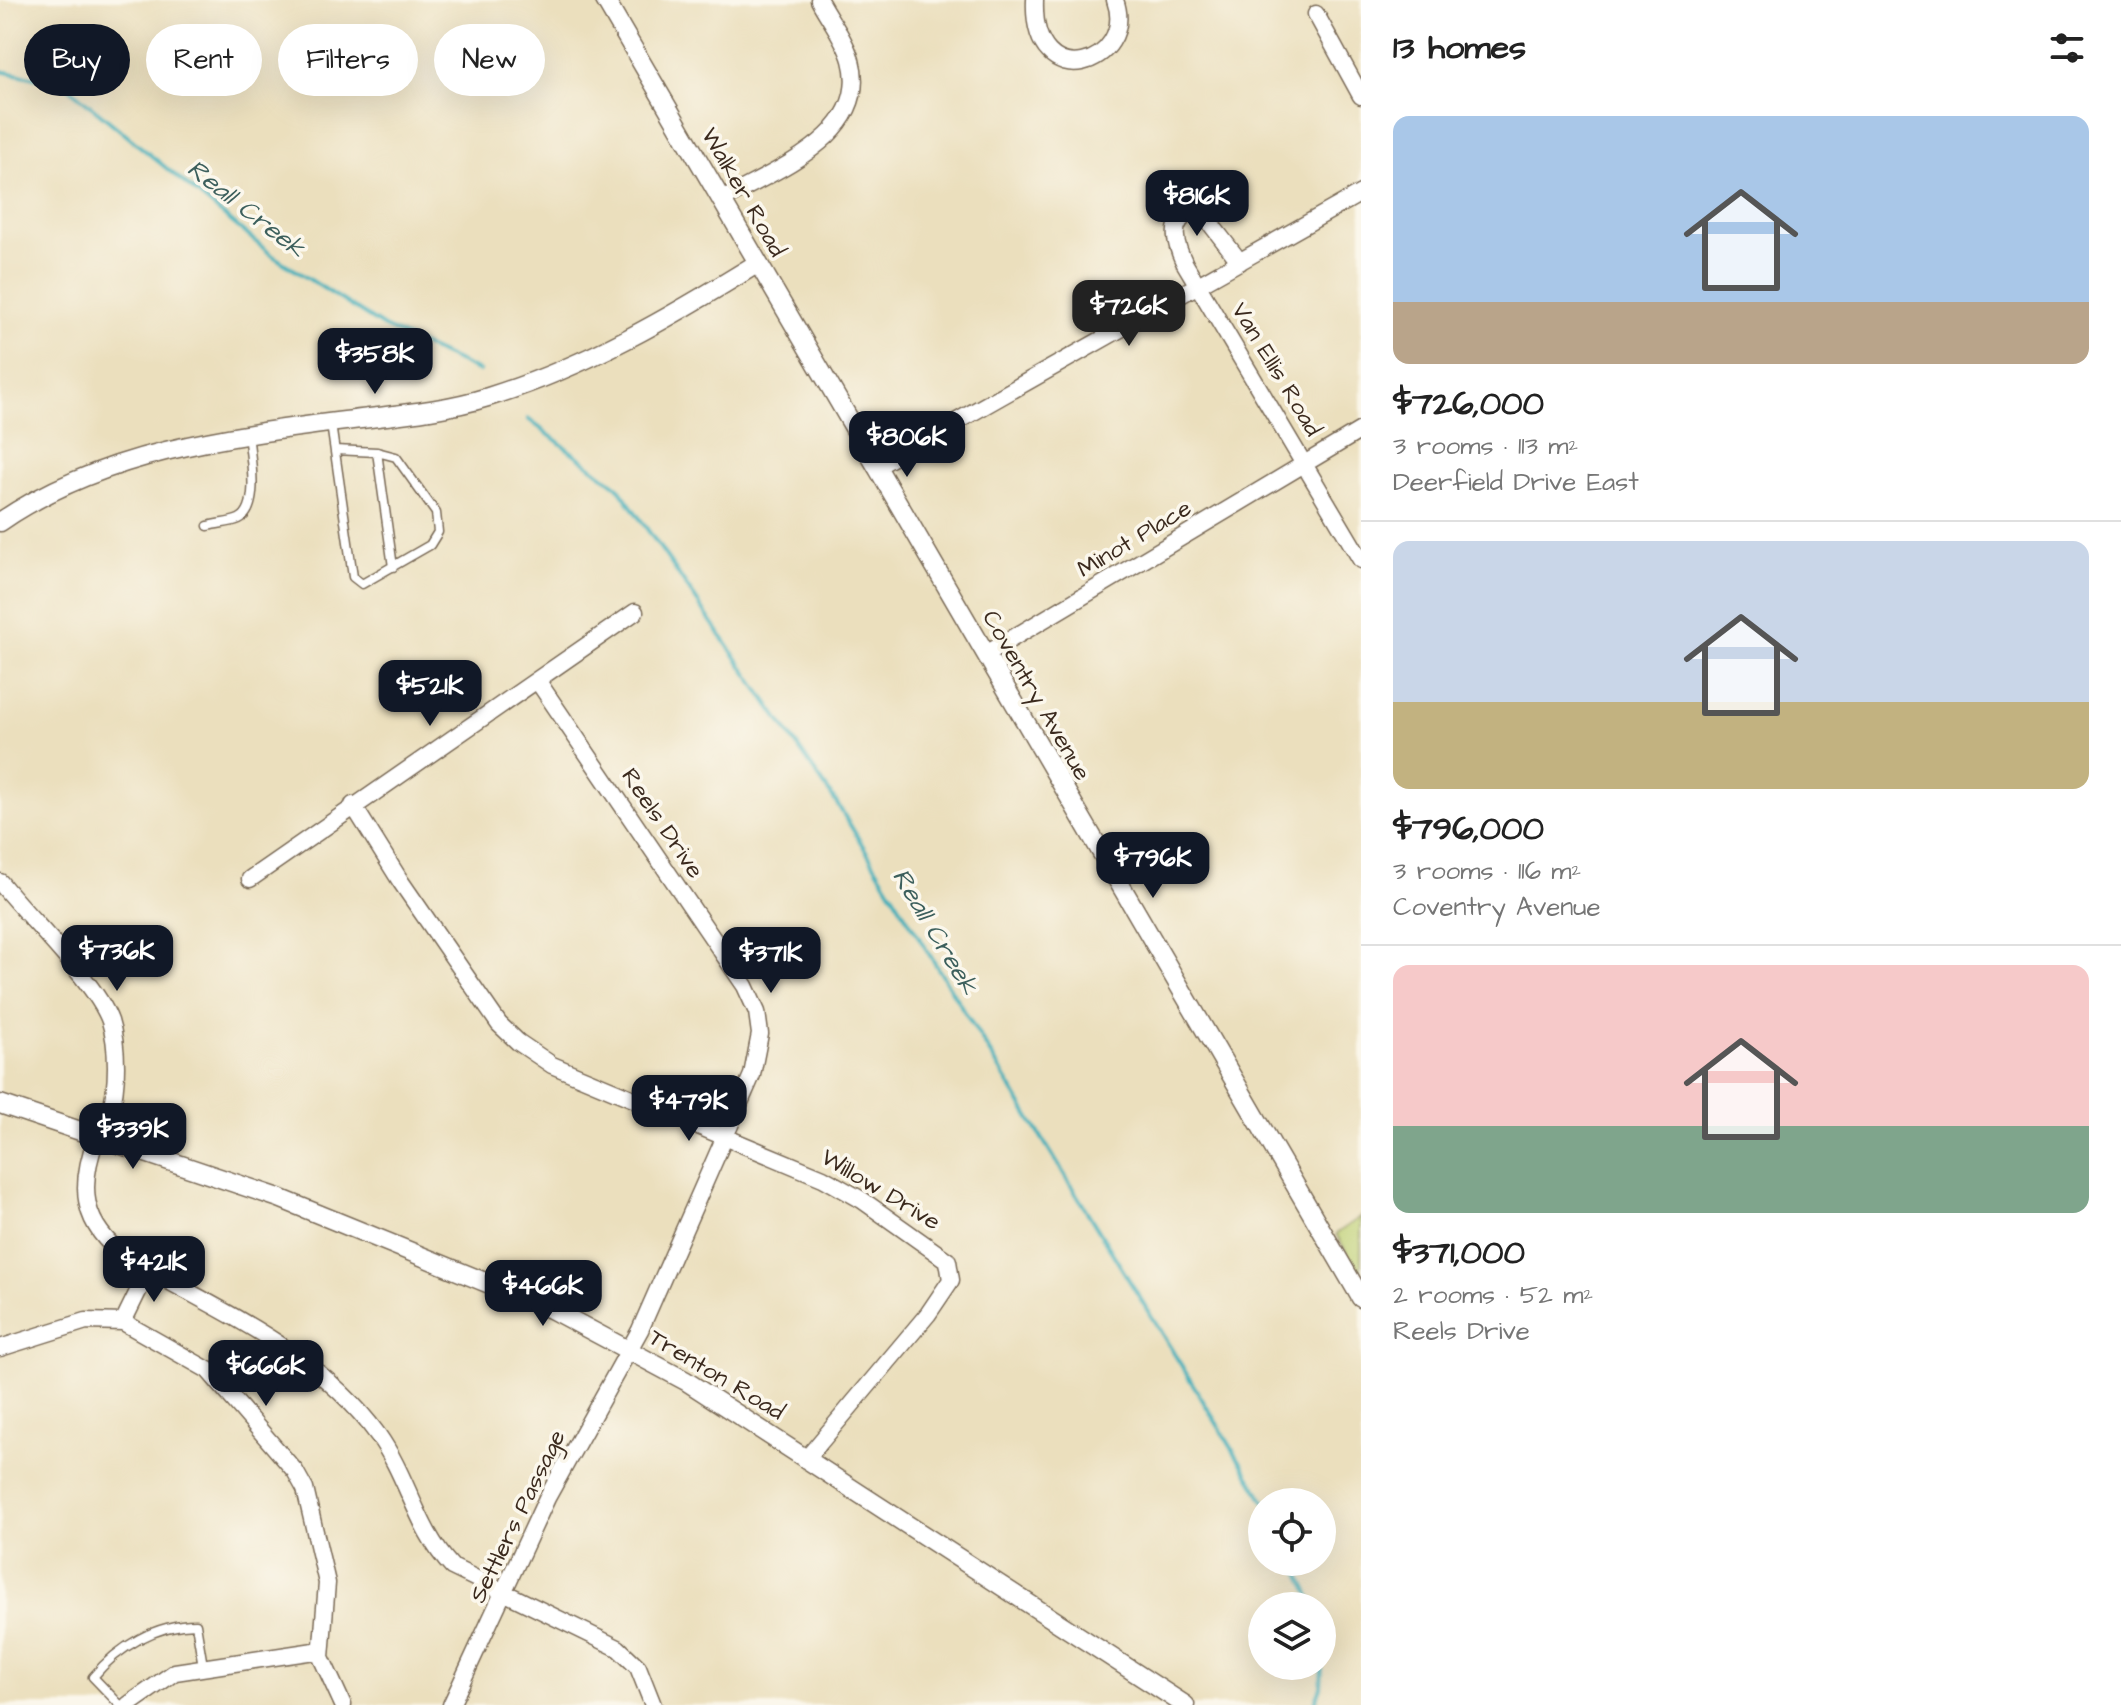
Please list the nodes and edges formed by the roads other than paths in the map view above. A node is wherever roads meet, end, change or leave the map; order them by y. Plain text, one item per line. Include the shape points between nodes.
1 (605, 0) edge
2 (819, 0) edge
3 (1035, 0) edge
4 (1115, 0) edge
5 (1316, 14) dead end
6 (1361, 96) edge
7 (1361, 193) edge
8 (721, 201) junction
9 (1240, 262) junction
10 (758, 263) junction
11 (1199, 285) junction
12 (793, 324) joint
13 (331, 423) junction
14 (1361, 430) edge
15 (248, 433) junction
16 (335, 450) junction
17 (377, 452) junction
18 (1306, 464) junction
19 (876, 467) junction
20 (0, 522) edge
21 (208, 526) dead end
22 (1361, 560) edge
23 (393, 567) junction
24 (635, 612) dead end
25 (986, 654) junction
26 (537, 680) junction
27 (353, 805) junction
28 (250, 879) dead end
29 (3, 892) edge
30 (0, 1104) edge
31 (97, 1137) junction
32 (726, 1137) junction
33 (149, 1269) junction
34 (1361, 1298) edge
35 (123, 1322) junction
36 (0, 1348) edge
37 (631, 1350) junction
38 (807, 1458) junction
39 (505, 1590) junction
40 (321, 1650) junction
41 (203, 1666) junction
42 (120, 1705) edge
43 (128, 1705) edge
44 (343, 1705) edge
45 (451, 1705) edge
46 (653, 1705) edge
47 (1185, 1705) edge

1 - 8 street, Walker Road
2 - 8 street via 850,57 855,81 840,125
3 - 4 street via 1038,41 1068,62 1083,62 1106,50 1119,25
5 - 6 street
7 - 9 street
8 - 10 street, Walker Road
9 - 11 street
9 - 11 street, Van Ellis Road via 1203,217 1185,214 1175,232 1176,245
10 - 12 street, Walker Road
10 - 13 street via 655,328 570,367 487,398
11 - 18 street, Van Ellis Road
11 - 19 street
12 - 19 street, Coventry Avenue
13 - 15 street
13 - 16 lane
14 - 18 street, Minot Place
15 - 20 street via 151,454 72,483
15 - 21 lane via 253,490 248,512
16 - 17 lane
16 - 23 lane via 353,577 362,584
17 - 23 lane
17 - 23 lane via 396,457 407,467 439,523 430,545
18 - 22 street, Van Ellis Road
18 - 25 street, Minot Place
19 - 25 street, Coventry Avenue
24 - 26 street
25 - 34 street, Coventry Avenue
26 - 27 street
26 - 32 street, Reels Drive via 745,986 757,1012 758,1056
27 - 28 street
27 - 32 street, Willow Drive via 481,998 518,1042 552,1065
29 - 31 street via 94,994 109,1020 116,1047 110,1111
30 - 31 street, Trenton Road
31 - 33 street via 85,1174 88,1209 116,1250
31 - 37 street, Trenton Road via 279,1198 484,1280
32 - 37 street, Reels Drive
32 - 38 street, Willow Drive via 862,1200 932,1246 952,1270 928,1314
33 - 35 street
33 - 39 street via 314,1367 378,1434 401,1470 433,1547 452,1567
35 - 36 street via 86,1321
35 - 40 street via 208,1370 302,1480 327,1583
37 - 38 street, Trenton Road
37 - 39 street, Settlers Passage via 547,1498
38 - 47 street, Trenton Road
39 - 45 street, Settlers Passage
39 - 46 street via 618,1648 638,1667
40 - 41 street
40 - 44 street
41 - 42 lane via 196,1624 145,1636 93,1677
41 - 43 street via 161,1679

